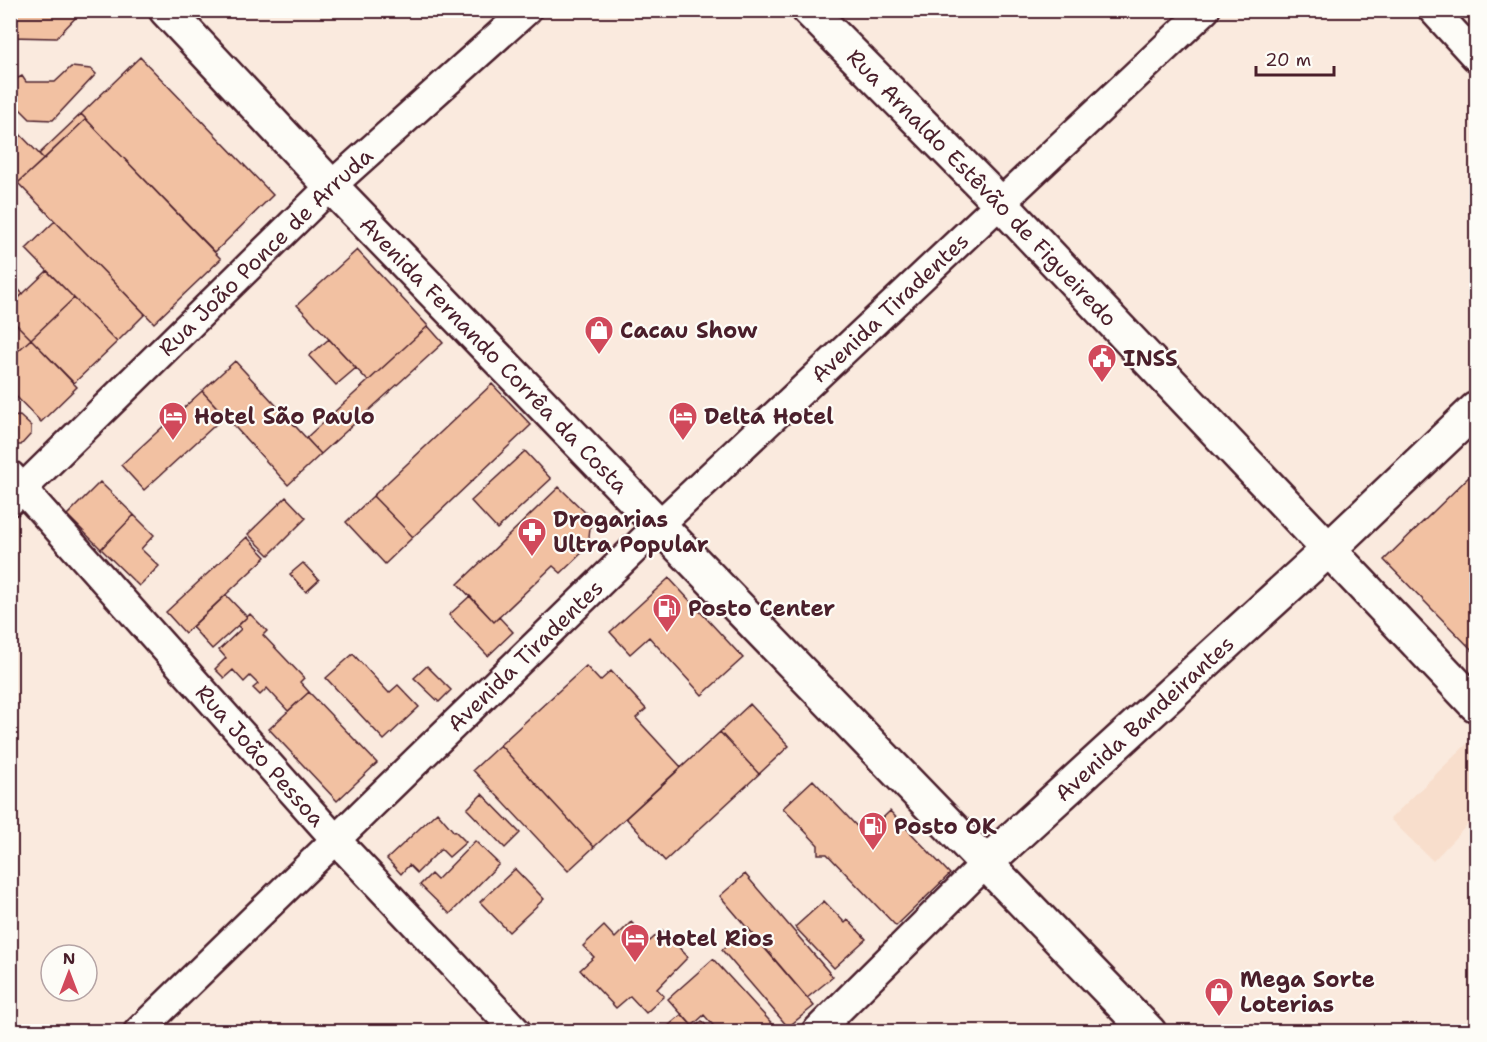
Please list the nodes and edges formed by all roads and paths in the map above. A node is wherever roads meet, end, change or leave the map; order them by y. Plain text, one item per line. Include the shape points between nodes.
1 (166, 10) edge
2 (527, 10) edge
3 (809, 10) edge
4 (1205, 10) edge
5 (1433, 10) edge
6 (1476, 57) edge
7 (331, 186) junction
8 (1000, 203) junction
9 (1476, 409) edge
10 (15, 488) edge
11 (660, 525) junction
12 (1328, 550) junction
13 (1476, 705) edge
14 (336, 840) junction
15 (987, 862) junction
16 (138, 1032) edge
17 (517, 1032) edge
18 (816, 1032) edge
19 (1149, 1032) edge

1 - 7 main road, Avenida Fernando Corrêa da Costa
2 - 7 street, Rua João Ponce de Arruda
3 - 8 main road, Rua Arnaldo Estêvão de Figueiredo
4 - 8 street, Avenida Tiradentes
5 - 6 street
7 - 10 street, Rua João Ponce de Arruda
7 - 11 main road, Avenida Fernando Corrêa da Costa
8 - 11 street, Avenida Tiradentes
8 - 12 main road, Rua Arnaldo Estêvão de Figueiredo
9 - 12 main road, Avenida Bandeirantes
10 - 14 street, Rua João Pessoa
11 - 14 street, Avenida Tiradentes
11 - 15 main road, Avenida Fernando Corrêa da Costa
12 - 13 main road, Rua Arnaldo Estêvão de Figueiredo
12 - 15 main road, Avenida Bandeirantes
14 - 16 street, Avenida Tiradentes
14 - 17 street, Rua João Pessoa
15 - 18 street, Avenida Bandeirantes
15 - 19 main road, Avenida Fernando Corrêa da Costa

